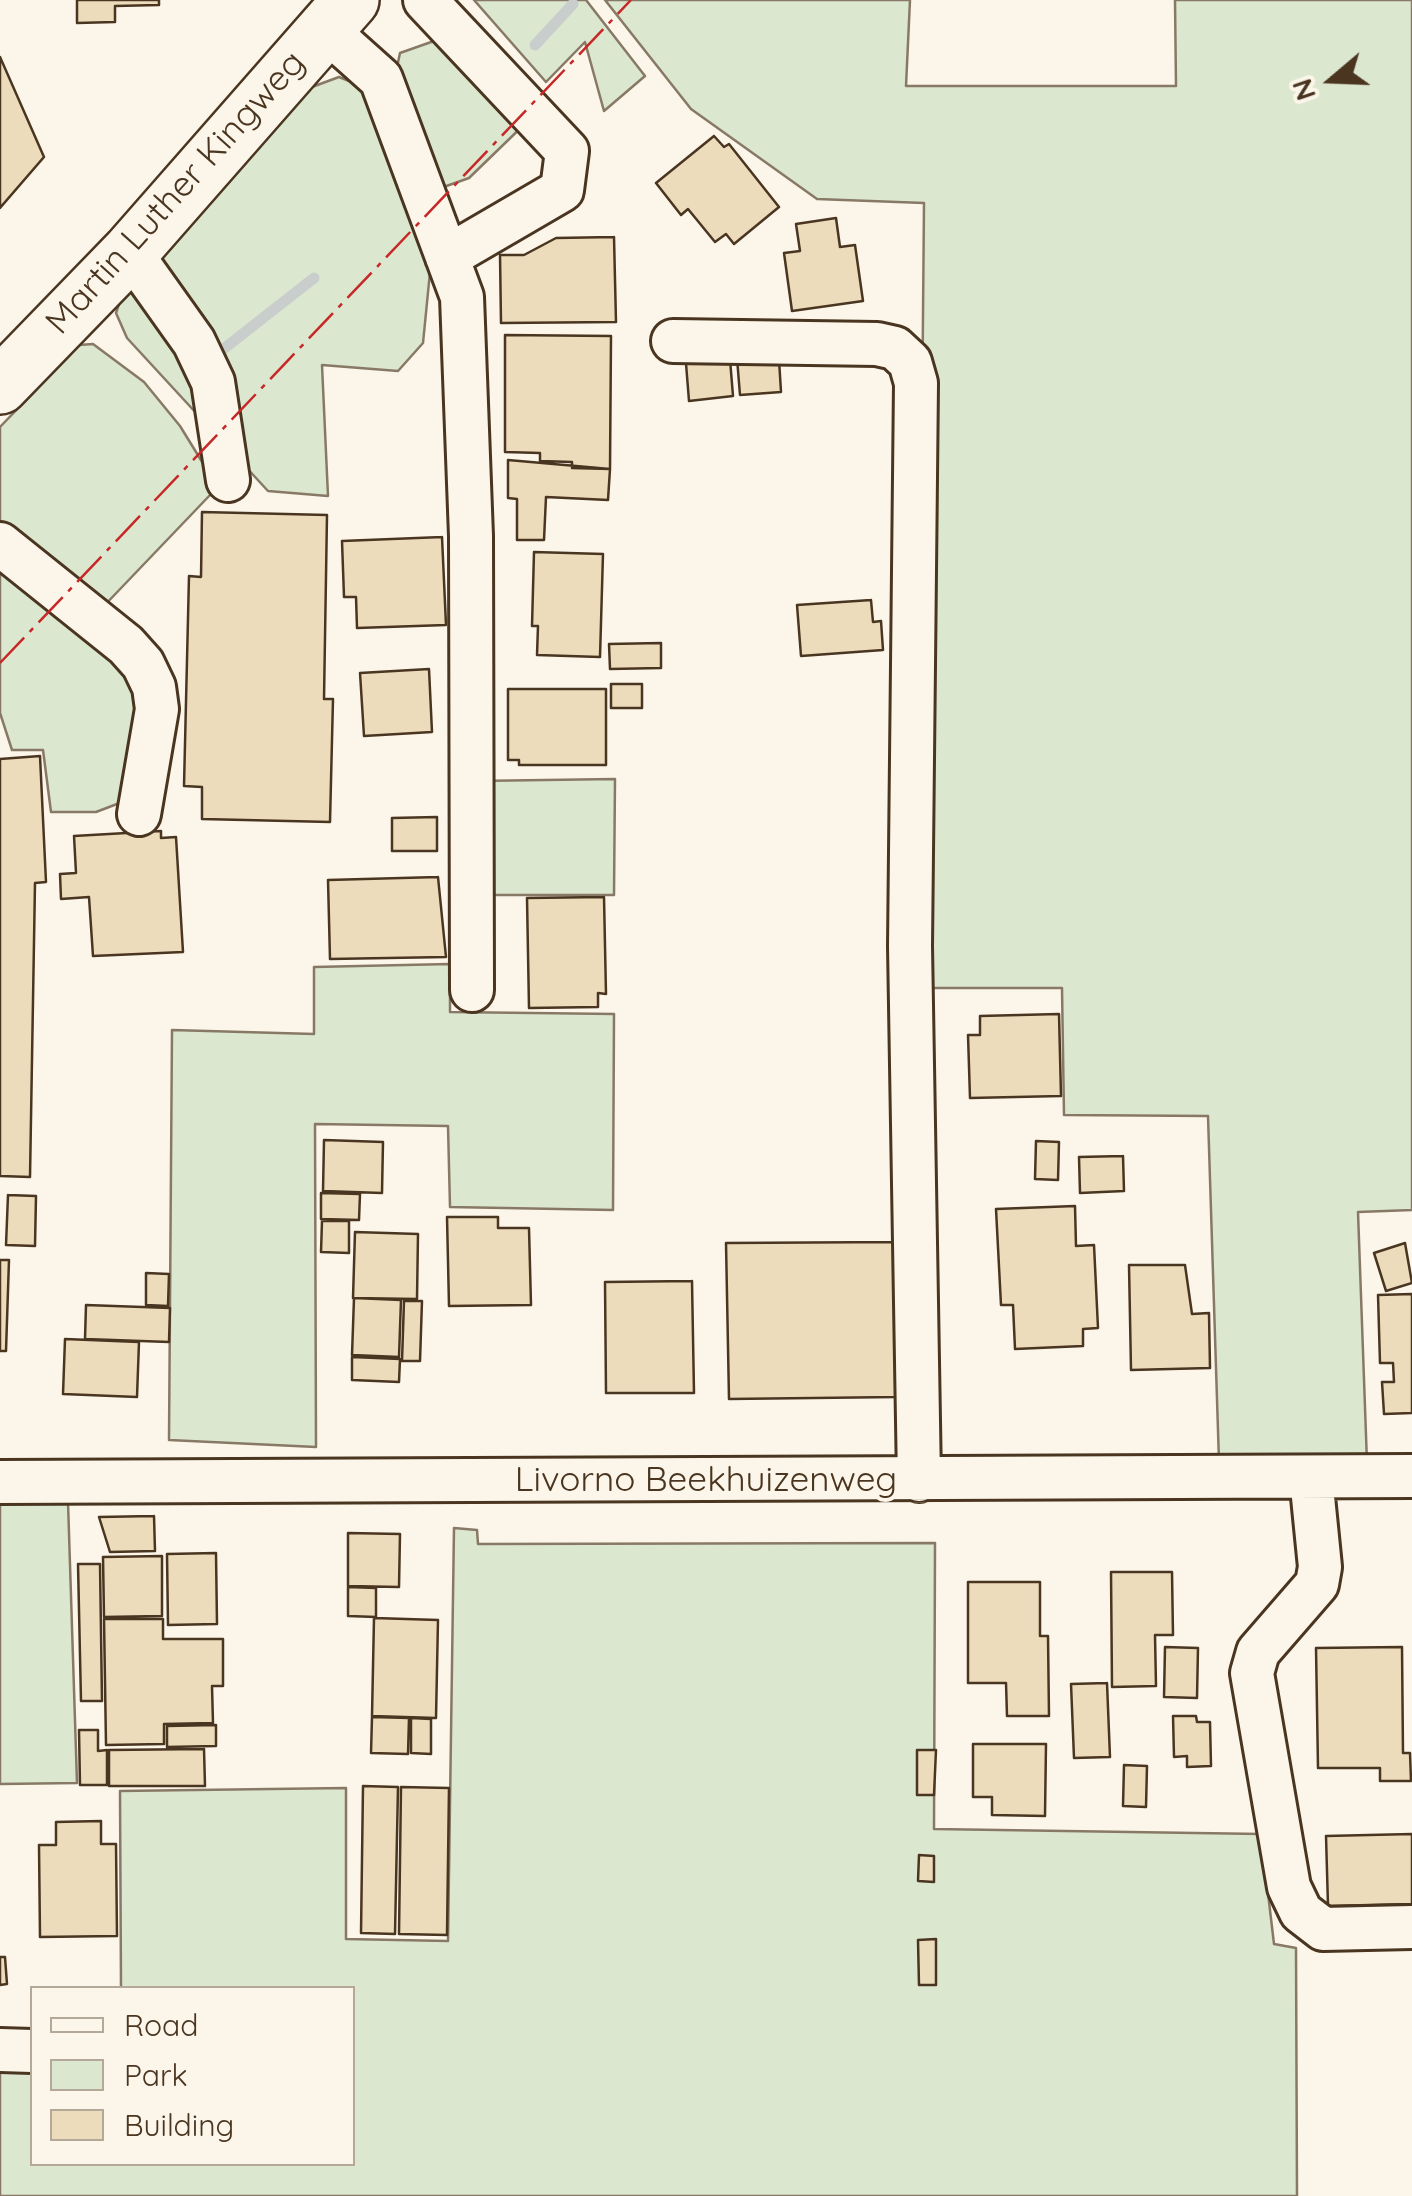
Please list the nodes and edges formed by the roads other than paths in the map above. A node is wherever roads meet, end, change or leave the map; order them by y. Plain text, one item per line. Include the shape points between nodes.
1 (425, 0) edge
2 (338, 14) edge
3 (130, 252) junction
4 (447, 258) junction
5 (672, 340) dead end
6 (0, 386) edge
7 (228, 480) dead end
8 (0, 544) edge
9 (138, 814) dead end
10 (472, 990) dead end
11 (1311, 1476) junction
12 (1412, 1476) edge
13 (919, 1480) junction
14 (0, 1482) edge
15 (1412, 1927) edge
16 (0, 2050) edge
17 (30, 2051) edge

1 - 4 street via 567,151 562,190
2 - 3 main road, Martin Luther Kingweg
2 - 4 street via 380,79
3 - 6 main road, Martin Luther Kingweg
3 - 7 street via 194,342 213,382
4 - 10 street via 462,298 471,536
5 - 13 street via 878,344 910,362 916,383 910,946
8 - 9 street via 143,664 157,709
11 - 12 street, Livorno Beekhuizenweg
11 - 13 street, Livorno Beekhuizenweg
11 - 15 street via 1317,1584 1258,1652 1252,1673 1288,1887 1301,1912 1323,1929
13 - 14 street, Livorno Beekhuizenweg
16 - 17 street

